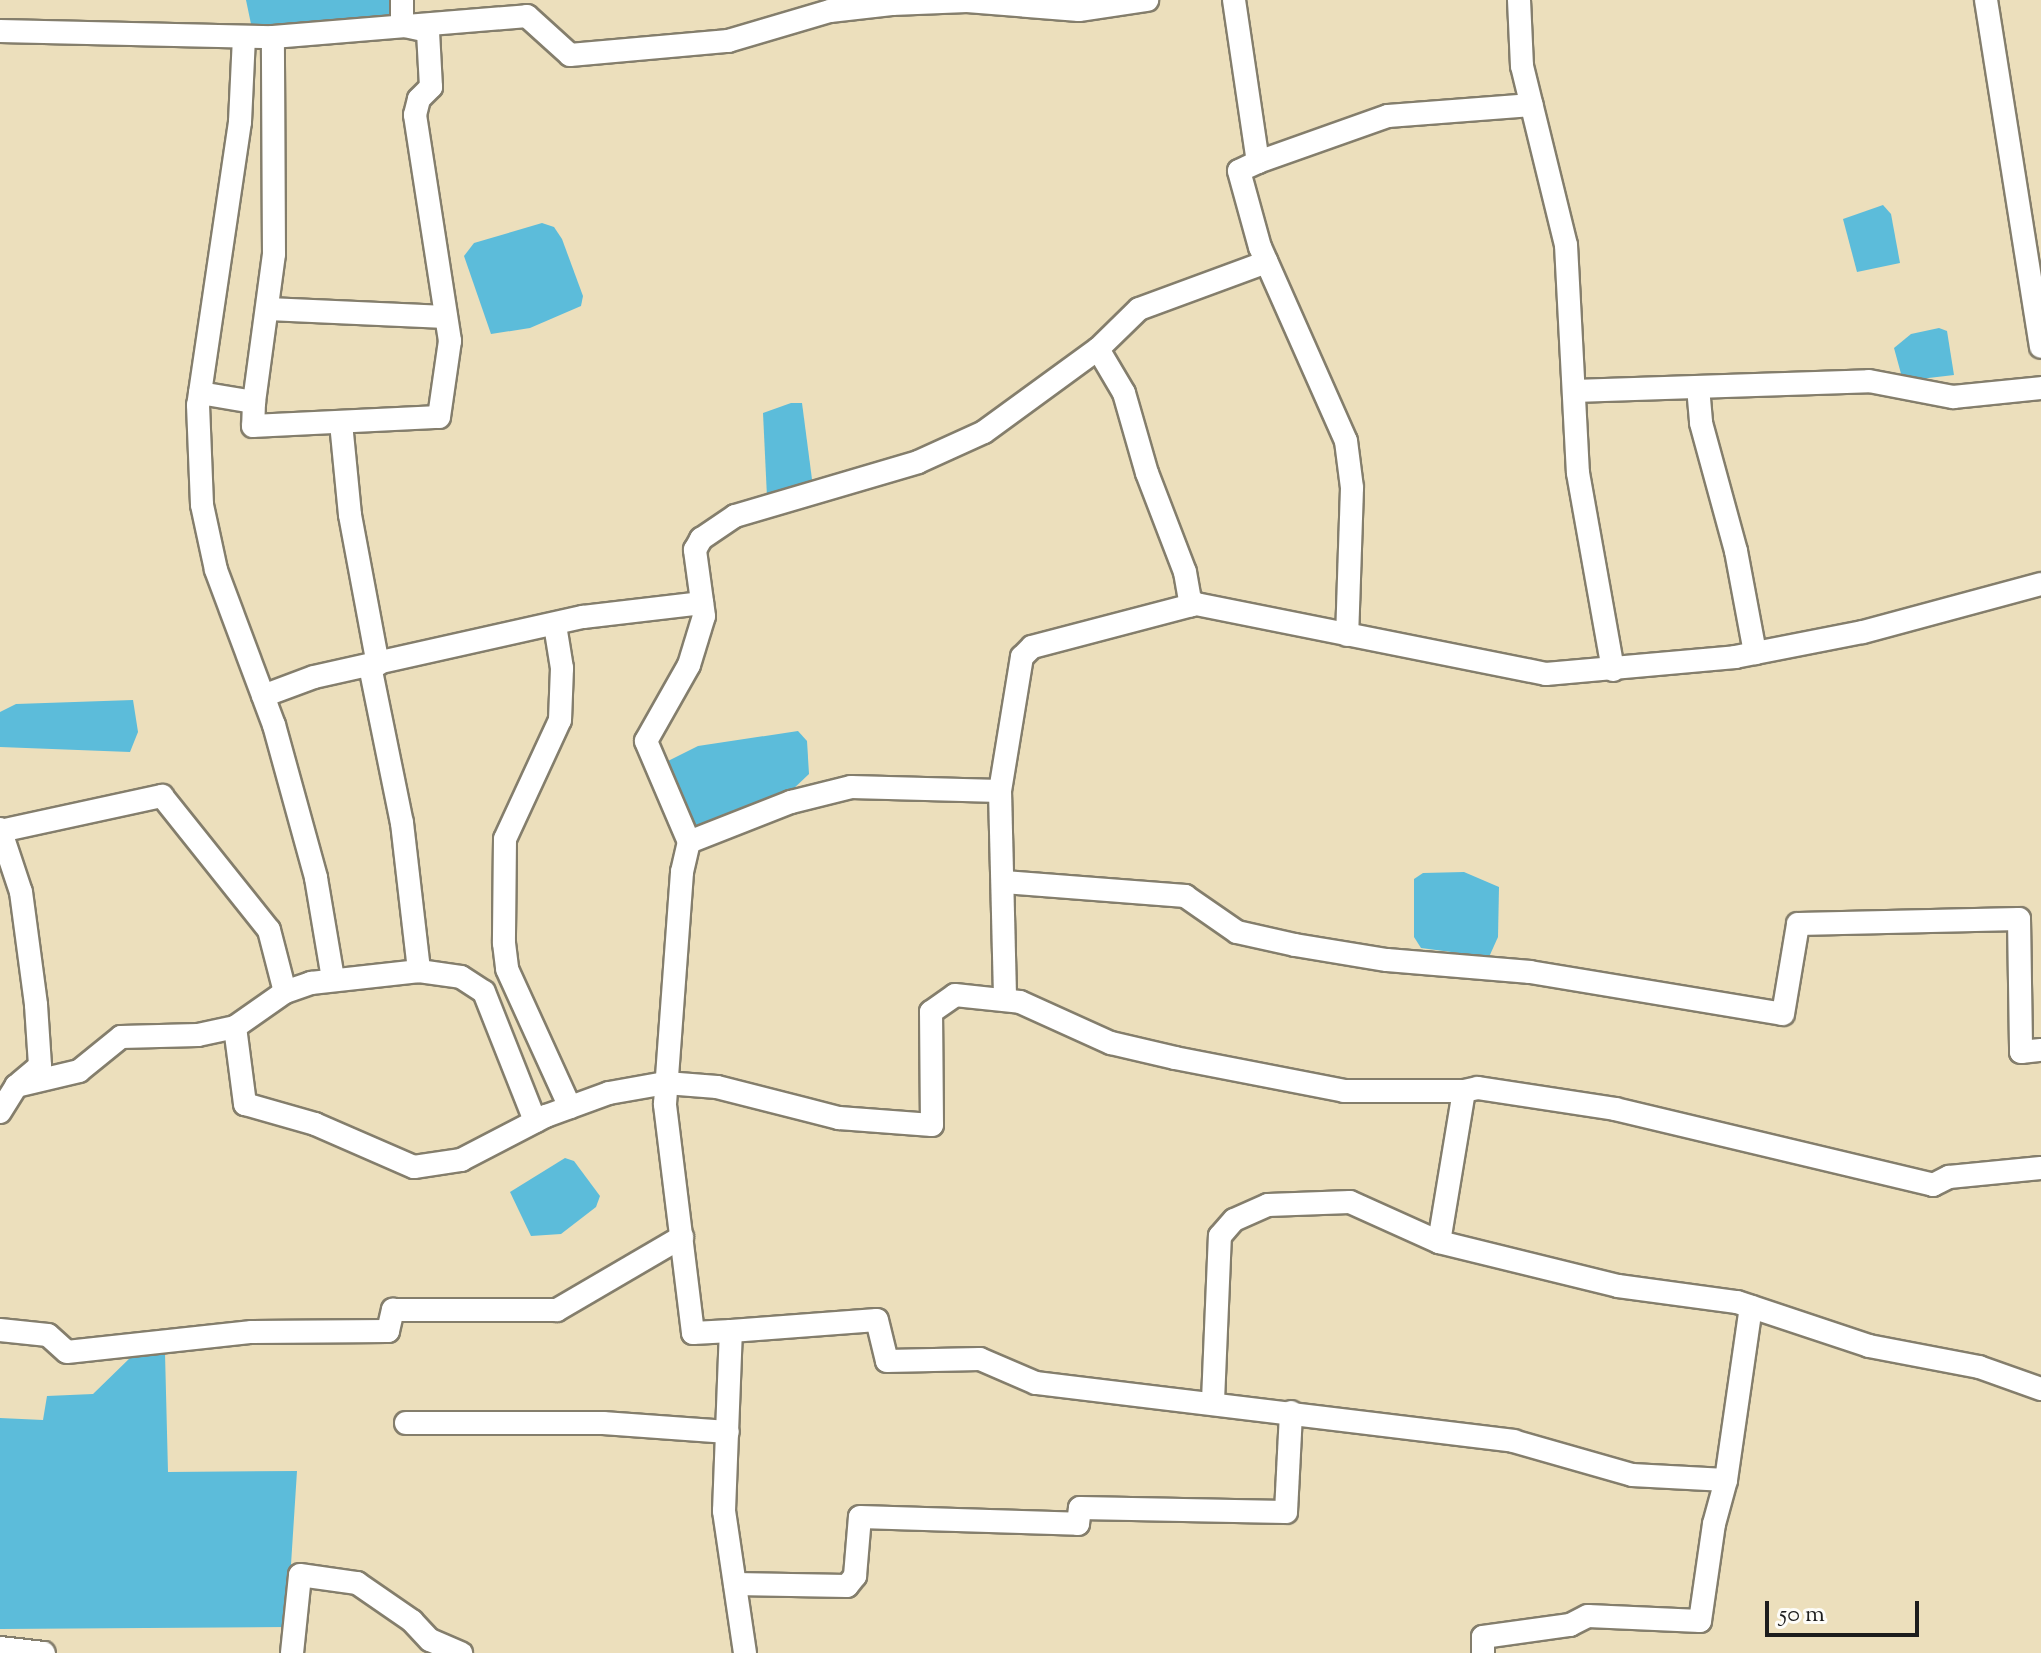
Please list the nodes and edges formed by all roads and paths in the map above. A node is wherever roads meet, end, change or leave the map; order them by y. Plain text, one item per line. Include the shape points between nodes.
1 (402, 0) edge
2 (1147, 0) edge
3 (1234, 0) edge
4 (1519, 0) edge
5 (1986, 0) edge
6 (396, 23) junction
7 (0, 31) edge
8 (244, 37) junction
9 (273, 37) junction
10 (1532, 105) junction
11 (1258, 162) junction
12 (1267, 262) junction
13 (268, 309) junction
14 (446, 317) junction
15 (2041, 347) edge
16 (1098, 349) junction
17 (1698, 387) junction
18 (2041, 388) edge
19 (1574, 391) junction
20 (200, 393) junction
21 (254, 402) junction
22 (341, 423) junction
23 (2041, 584) edge
24 (702, 603) junction
25 (1191, 605) junction
26 (555, 625) junction
27 (1347, 635) junction
28 (1755, 653) junction
29 (374, 665) junction
30 (1613, 670) junction
31 (263, 696) junction
32 (1000, 791) junction
33 (0, 830) edge
34 (689, 842) junction
35 (1004, 882) junction
36 (419, 971) junction
37 (333, 979) junction
38 (285, 992) junction
39 (1005, 999) junction
40 (235, 1027) junction
41 (2041, 1050) edge
42 (666, 1083) junction
43 (16, 1086) junction
44 (1464, 1091) junction
45 (570, 1107) junction
46 (0, 1112) edge
47 (535, 1121) junction
48 (2041, 1168) edge
49 (682, 1237) junction
50 (1439, 1242) junction
51 (1751, 1307) junction
52 (0, 1330) edge
53 (731, 1331) junction
54 (2041, 1389) edge
55 (1213, 1401) junction
56 (1291, 1412) junction
57 (406, 1423) dead end
58 (728, 1432) junction
59 (1726, 1480) junction
60 (735, 1584) junction
61 (0, 1648) edge
62 (44, 1653) edge
63 (292, 1653) edge
64 (461, 1653) edge
65 (745, 1653) edge
66 (1483, 1653) edge

1 - 6 street
2 - 6 street via 1079,10 967,1 892,4 830,11 728,41 570,55 527,16
3 - 11 street
4 - 10 street via 1522,66
5 - 15 street
6 - 9 street
6 - 14 street via 428,31 431,87 419,99 415,115
7 - 8 street
8 - 9 street
8 - 20 street via 240,122
9 - 13 street via 274,254
10 - 11 street via 1388,116
10 - 19 street via 1566,245
11 - 12 street via 1239,171
12 - 16 street via 1152,302
12 - 27 street via 1346,441 1352,488
13 - 14 street
13 - 21 street
14 - 22 street via 450,341 439,417
16 - 24 street via 984,432 918,462 735,516 695,550
16 - 25 street via 1124,393 1147,473 1185,572
17 - 18 street via 1869,381 1953,397
17 - 19 street
17 - 28 street via 1701,423 1736,551
19 - 30 street via 1582,512
20 - 21 street
20 - 31 street via 202,505 216,570
21 - 22 street via 253,426
22 - 29 street
23 - 28 street via 1863,632
24 - 26 street
24 - 34 street via 704,616 689,665 646,741
25 - 27 street via 1236,609
25 - 32 street via 1032,647 1022,657
26 - 29 street
26 - 45 street via 562,668 560,720 505,839 504,943 518,998
27 - 30 street via 1546,674
28 - 30 street
29 - 31 street via 314,677
29 - 36 street via 402,823
31 - 37 street via 316,878
32 - 34 street via 851,787 791,802
32 - 35 street via 998,865
33 - 38 street via 162,796 269,930
33 - 43 street via 21,892 40,1066
34 - 42 street
35 - 39 street
35 - 41 street via 1185,896 1237,932 1295,945 1387,960 1530,972 1783,1014 1798,924 2019,919 2021,1052
36 - 37 street
36 - 47 street via 461,977 484,992
37 - 38 street
38 - 40 street
39 - 42 street via 955,995 931,1012 932,1125 839,1118 717,1087
39 - 44 street via 1111,1043 1175,1058 1344,1091
40 - 43 street via 198,1035 121,1037 79,1071
40 - 47 street via 245,1104 315,1124 414,1167 461,1160
42 - 45 street via 609,1093
42 - 49 street
43 - 46 street
44 - 48 street via 1478,1088 1615,1109 1933,1185 1949,1177
44 - 50 street
45 - 47 street
49 - 52 street via 557,1310 393,1310 388,1331 252,1332 67,1352 48,1335
49 - 53 street via 693,1333
50 - 51 street via 1618,1286
50 - 55 street via 1350,1202 1268,1205 1234,1220 1220,1236 1215,1275
51 - 54 street via 1869,1346 1979,1367
51 - 59 street
53 - 55 street via 877,1320 887,1361 980,1359 1036,1383
53 - 58 street
55 - 56 street
56 - 59 street via 1513,1441 1632,1475
56 - 60 street via 1286,1512 1080,1508 1078,1524 860,1517 855,1576 847,1586
57 - 58 street via 603,1423
58 - 60 street via 724,1511
59 - 66 street via 1700,1621 1588,1616 1570,1625 1483,1637
60 - 65 street
61 - 62 street
63 - 64 street via 300,1575 357,1583 430,1640

